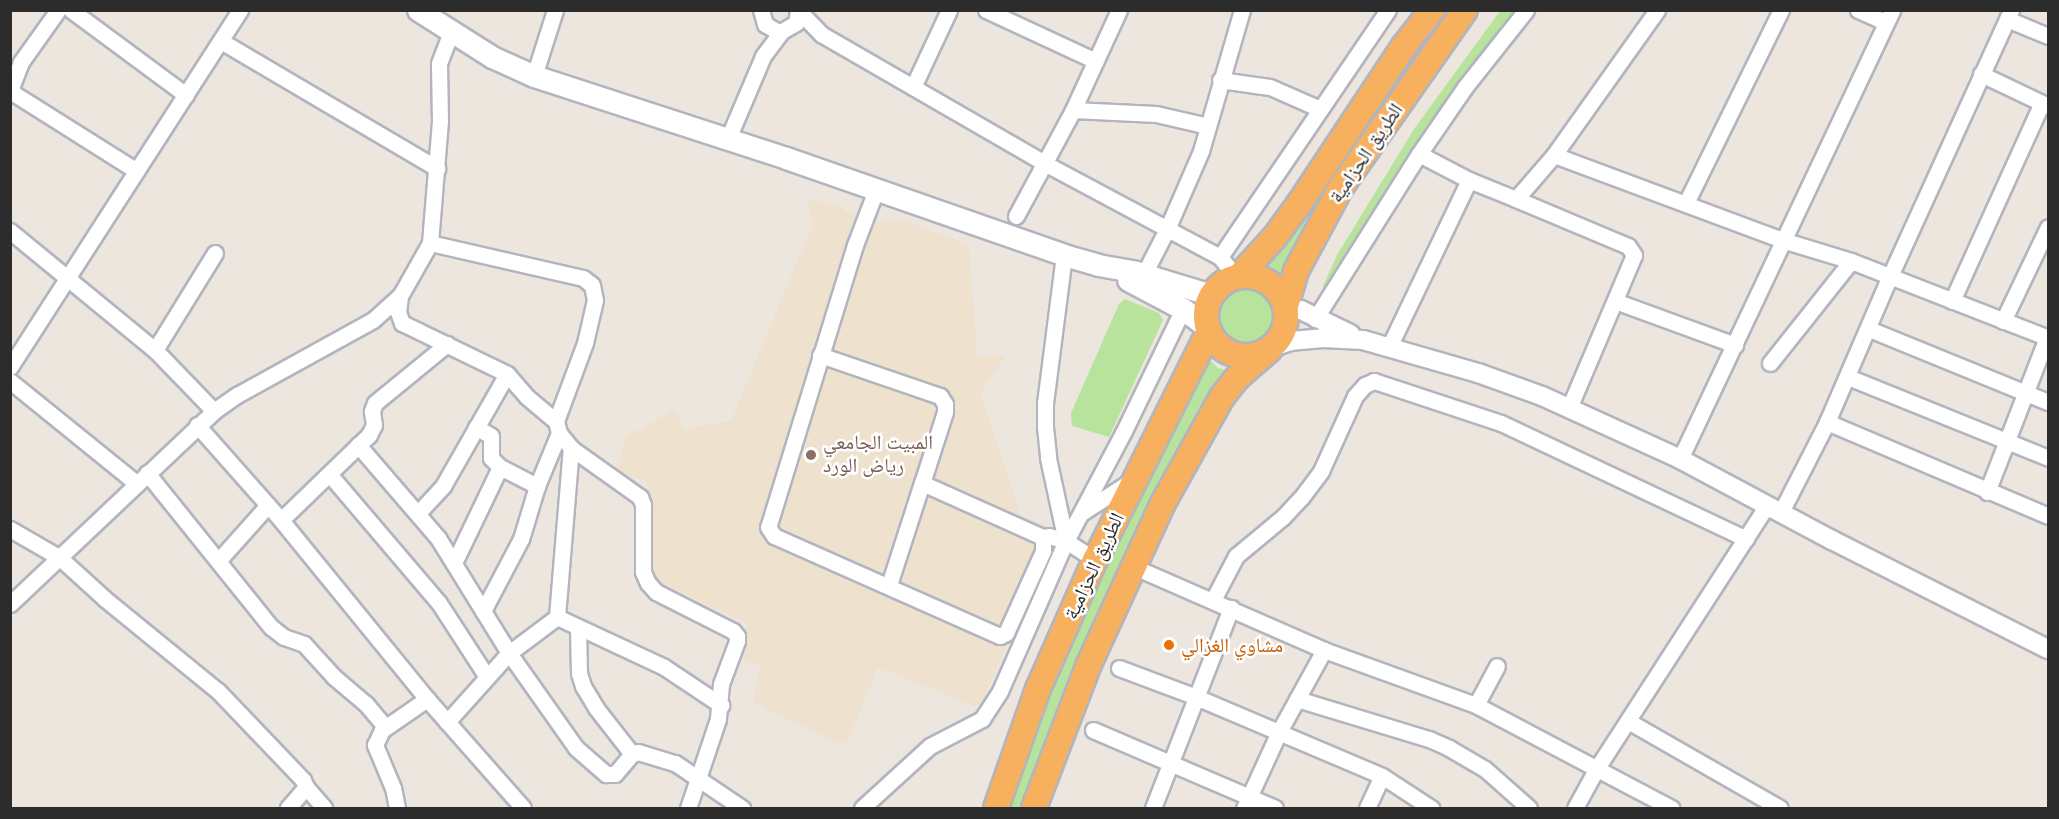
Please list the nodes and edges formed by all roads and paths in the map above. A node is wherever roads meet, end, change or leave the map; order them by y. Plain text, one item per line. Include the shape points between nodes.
1 (58, 10) edge
2 (71, 10) edge
3 (240, 10) edge
4 (418, 10) edge
5 (555, 10) edge
6 (949, 10) edge
7 (986, 10) edge
8 (1119, 10) edge
9 (1242, 10) edge
10 (1388, 10) edge
11 (1432, 10) edge
12 (1464, 10) edge
13 (1526, 10) edge
14 (1657, 10) edge
15 (1781, 10) edge
16 (1858, 10) edge
17 (798, 11) edge
18 (762, 15) edge
19 (2009, 15) edge
20 (1889, 16) edge
21 (787, 29) junction
22 (451, 32) junction
23 (821, 34) junction
24 (2049, 36) edge
25 (221, 41) junction
26 (763, 56) junction
27 (16, 59) edge
28 (1096, 61) junction
29 (1982, 74) junction
30 (534, 76) junction
31 (1220, 80) junction
32 (913, 87) junction
33 (186, 95) junction
34 (2046, 105) edge
35 (1320, 108) junction
36 (1073, 110) junction
37 (1208, 126) junction
38 (727, 141) junction
39 (1419, 154) junction
40 (1554, 155) junction
41 (1046, 164) junction
42 (436, 168) junction
43 (137, 171) junction
44 (1469, 180) junction
45 (876, 190) junction
46 (1516, 199) junction
47 (1686, 203) junction
48 (1016, 216) dead end
49 (1168, 227) junction
50 (2049, 227) edge
51 (10, 231) edge
52 (1782, 240) junction
53 (430, 243) junction
54 (215, 253) dead end
55 (1064, 255) junction
56 (1220, 257) junction
57 (1851, 261) junction
58 (1098, 265) junction
59 (1144, 274) junction
60 (1238, 276) junction
61 (1890, 276) junction
62 (69, 277) junction
63 (1212, 295) junction
64 (400, 296) junction
65 (1615, 301) junction
66 (1952, 301) junction
67 (1286, 308) junction
68 (1183, 309) junction
69 (1315, 319) junction
70 (2003, 321) junction
71 (1208, 329) junction
72 (1869, 329) junction
73 (2048, 337) edge
74 (1363, 340) junction
75 (447, 344) junction
76 (1390, 345) junction
77 (1735, 345) junction
78 (1271, 349) junction
79 (155, 350) junction
80 (820, 355) junction
81 (1770, 363) dead end
82 (10, 367) edge
83 (507, 374) junction
84 (1848, 377) junction
85 (10, 381) edge
86 (2025, 392) junction
87 (2049, 402) edge
88 (1569, 408) junction
89 (214, 411) junction
90 (1827, 422) junction
91 (197, 425) junction
92 (476, 427) junction
93 (558, 427) junction
94 (2006, 439) junction
95 (358, 446) junction
96 (571, 448) junction
97 (2049, 458) edge
98 (1680, 459) junction
99 (500, 467) junction
100 (330, 475) junction
101 (142, 478) junction
102 (1136, 478) junction
103 (922, 483) junction
104 (537, 486) junction
105 (1987, 492) junction
106 (268, 505) junction
107 (1774, 508) junction
108 (418, 513) junction
109 (1082, 513) junction
110 (2049, 516) edge
111 (281, 520) junction
112 (10, 529) edge
113 (1043, 537) junction
114 (1746, 539) junction
115 (1066, 541) junction
116 (60, 558) junction
117 (1095, 560) junction
118 (218, 561) junction
119 (454, 563) junction
120 (1132, 566) junction
121 (889, 585) junction
122 (1213, 600) junction
123 (10, 604) edge
124 (1231, 608) junction
125 (483, 611) junction
126 (557, 617) junction
127 (578, 629) junction
128 (2049, 649) edge
129 (1324, 650) junction
130 (509, 653) junction
131 (1497, 666) dead end
132 (1119, 668) dead end
133 (487, 677) junction
134 (1196, 697) junction
135 (427, 699) junction
136 (1297, 699) junction
137 (721, 705) junction
138 (1476, 705) junction
139 (1628, 721) junction
140 (447, 722) junction
141 (385, 728) junction
142 (1093, 730) dead end
143 (1279, 732) junction
144 (632, 754) junction
145 (1170, 764) junction
146 (1597, 768) junction
147 (1382, 776) junction
148 (698, 780) junction
149 (306, 788) junction
150 (1247, 803) edge
151 (288, 808) edge
152 (324, 808) edge
153 (397, 808) edge
154 (524, 808) edge
155 (688, 808) edge
156 (742, 808) edge
157 (862, 808) edge
158 (996, 808) edge
159 (1034, 808) edge
160 (1153, 808) edge
161 (1275, 808) edge
162 (1367, 808) edge
163 (1431, 808) edge
164 (1529, 808) edge
165 (1575, 808) edge
166 (1671, 808) edge
167 (1780, 808) edge

1 - 27 street
2 - 33 street
3 - 25 street
4 - 22 main road
5 - 30 street
6 - 32 street
7 - 28 street
8 - 28 street
9 - 31 street
10 - 35 street
11 - 60 highway, الطريق الحزامية via 1299,204
12 - 67 highway, الطريق الحزامية via 1341,187 1296,271
13 - 39 street via 1465,87
14 - 40 street
15 - 47 street
16 - 20 street
17 - 21 street
17 - 23 street
18 - 21 street via 776,31
18 - 26 street
19 - 24 street
19 - 29 street
20 - 52 street
21 - 23 street
21 - 26 street
22 - 30 main road
22 - 42 street via 439,64
23 - 32 street
25 - 33 street
25 - 42 street
26 - 38 street
27 - 43 street via 13,93
28 - 36 street
29 - 34 street
29 - 61 street
30 - 38 main road
31 - 35 street via 1270,87
31 - 37 street
32 - 41 street
33 - 43 street
34 - 66 street
35 - 56 street
36 - 37 street via 1155,114
36 - 41 street
37 - 49 street
38 - 45 main road
39 - 44 street
39 - 69 street
40 - 46 street
40 - 47 street
41 - 48 street
41 - 49 street
42 - 53 street
43 - 62 street
44 - 46 street
44 - 76 street
45 - 55 main road
45 - 80 street
46 - 65 street via 1631,249 1634,259
47 - 52 street
49 - 56 street
49 - 59 street
50 - 70 street
51 - 62 street
52 - 57 street
52 - 77 street
53 - 64 street
53 - 93 street via 583,278 592,285 595,300 585,343
54 - 79 street
55 - 58 main road
55 - 115 street via 1045,427
56 - 60 street
57 - 61 street
57 - 81 street
58 - 59 main road
58 - 68 main road
59 - 63 main road
60 - 63 highway, الطريق الحزامية via 1218,286
60 - 67 highway via 1263,279 1281,295
61 - 66 street
61 - 72 street
62 - 79 street
62 - 82 street
63 - 71 highway, الطريق الحزامية via 1207,305
64 - 75 street via 398,312 402,323
64 - 89 street via 373,320
65 - 77 street
65 - 88 street
66 - 70 street
67 - 69 street via 1300,310
67 - 78 highway, الطريق الحزامية via 1283,334
68 - 71 main road
68 - 109 street
69 - 74 street
70 - 73 street
71 - 78 highway via 1215,342 1234,355 1246,357
71 - 102 highway, الطريق الحزامية
72 - 84 street
72 - 86 street
73 - 86 street
74 - 76 street
74 - 78 street via 1323,338
75 - 83 street
75 - 95 street via 375,403 374,425
76 - 88 street
77 - 98 street
78 - 120 highway, الطريق الحزامية via 1237,378 1217,403
79 - 89 street
80 - 103 street via 940,396 945,412
80 - 121 street via 768,528 774,536
83 - 92 street
83 - 93 street
84 - 90 street
84 - 94 street
85 - 101 street
86 - 87 street
86 - 94 street
88 - 98 street
89 - 91 street
90 - 105 street
90 - 107 street
91 - 101 street
91 - 106 street
92 - 99 street via 491,436 491,458
92 - 108 street via 442,486
93 - 96 street
93 - 104 street
94 - 97 street
94 - 105 street
95 - 100 street
95 - 108 street
96 - 126 street
96 - 137 street via 640,497 643,572 652,588 737,636 721,684
98 - 107 street
99 - 104 street
99 - 119 street
100 - 111 street
100 - 133 street via 439,603
101 - 116 street
101 - 118 street
102 - 109 street
102 - 117 highway, الطريق الحزامية
103 - 113 street
103 - 121 street
104 - 125 street via 521,539
105 - 110 street
106 - 111 street
106 - 118 street
107 - 114 street
107 - 128 street
108 - 119 street
109 - 115 street
111 - 135 street
112 - 116 street
113 - 115 street
113 - 121 street via 1043,551 1003,635
114 - 122 street via 1501,423 1374,381 1355,396 1321,471 1283,517 1236,556
114 - 139 street
115 - 117 street
115 - 157 street via 1000,691 982,719 930,746
116 - 123 street
116 - 149 street via 218,691 296,772
117 - 158 highway, الطريق الحزامية via 1038,689
118 - 141 street via 278,634 304,644
119 - 125 street
120 - 122 street
120 - 159 highway, الطريق الحزامية via 1066,719
122 - 124 street
124 - 129 street
124 - 134 street
125 - 130 street
126 - 127 street
126 - 130 street
127 - 137 street via 664,667
127 - 144 street via 583,686
129 - 136 street
129 - 138 street
130 - 133 street
130 - 144 street via 576,748 598,769 615,774
131 - 138 street
132 - 134 street
133 - 140 street
134 - 143 street
134 - 145 street
135 - 140 street
135 - 141 street
136 - 143 street
136 - 164 street via 1449,748 1485,769
137 - 148 street
138 - 146 street
139 - 146 street
139 - 167 street
140 - 154 street
141 - 153 street via 376,740 375,752 393,788
142 - 145 street
143 - 147 street
143 - 150 street
144 - 148 street via 643,752 675,763
145 - 150 street
145 - 160 street
146 - 165 street
146 - 166 street
147 - 162 street
147 - 163 street
148 - 155 street
148 - 156 street
149 - 151 street
149 - 152 street
150 - 161 street

